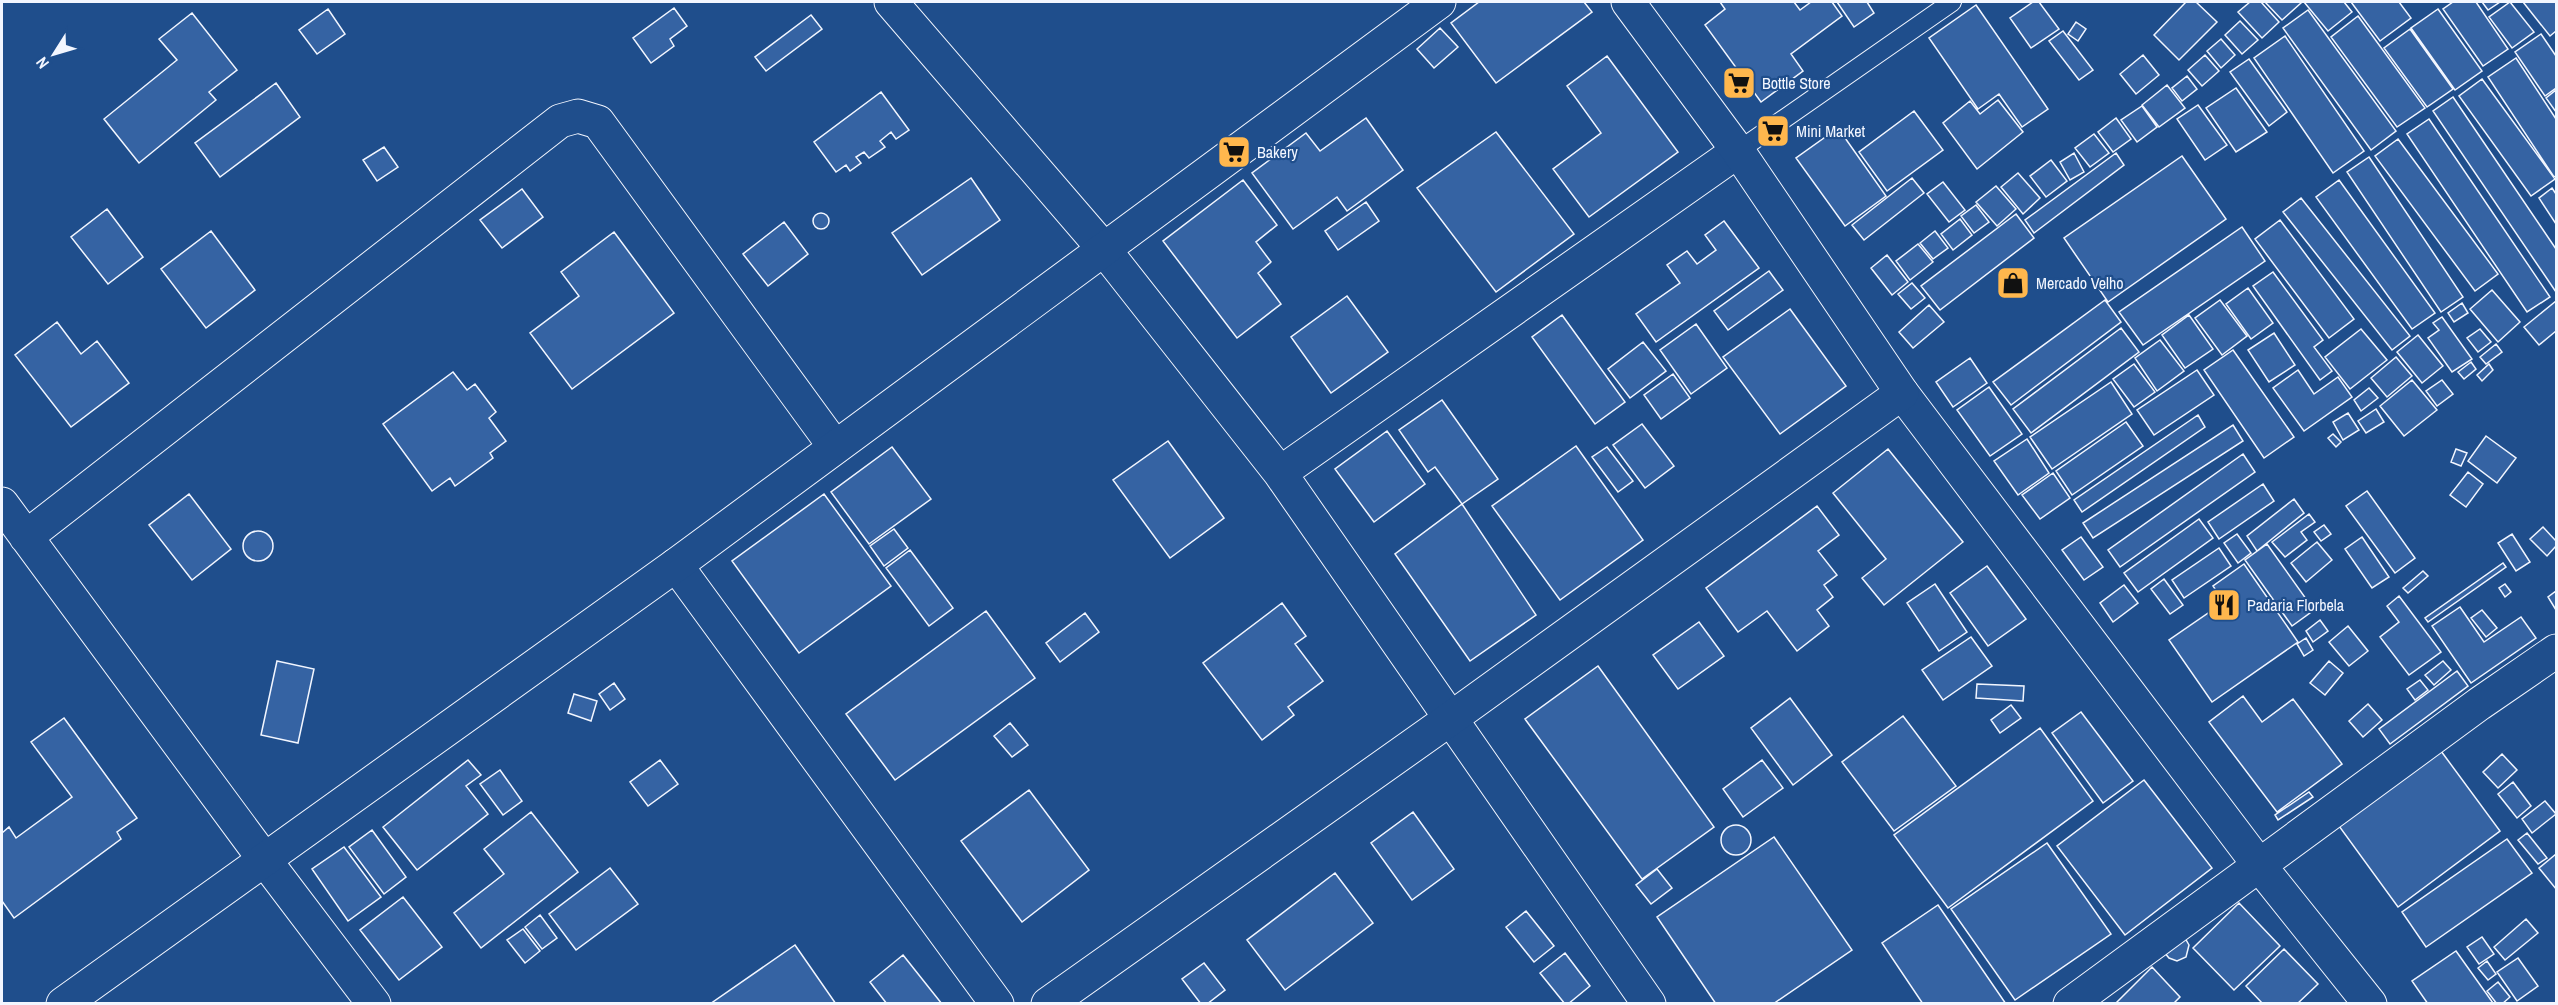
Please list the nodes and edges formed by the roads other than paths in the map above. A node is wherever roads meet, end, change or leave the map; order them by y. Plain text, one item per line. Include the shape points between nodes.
1 (891, 2) edge
2 (1439, 2) edge
3 (1628, 2) edge
4 (1952, 2) edge
5 (1738, 152) junction
6 (1103, 248) junction
7 (1902, 393) junction
8 (835, 447) junction
9 (1280, 473) junction
10 (2, 504) edge
11 (26, 537) junction
12 (676, 565) junction
13 (2556, 651) edge
14 (1450, 719) junction
15 (264, 859) junction
16 (2259, 865) junction
17 (63, 1004) edge
18 (374, 1004) edge
19 (997, 1004) edge
20 (1048, 1004) edge
21 (1650, 1004) edge
22 (2070, 1004) edge
23 (2370, 1004) edge

1 - 6 street
2 - 6 street
3 - 5 street
4 - 5 lane
5 - 7 street
5 - 9 street
6 - 8 street
6 - 9 street
7 - 14 street
7 - 16 street
8 - 11 street via 598,122 578,117 560,121
8 - 12 street
9 - 14 street
10 - 11 street
11 - 15 street
12 - 15 street
12 - 19 street
13 - 16 street
14 - 20 street
14 - 21 street
15 - 17 street
15 - 18 street
16 - 22 street
16 - 23 street

